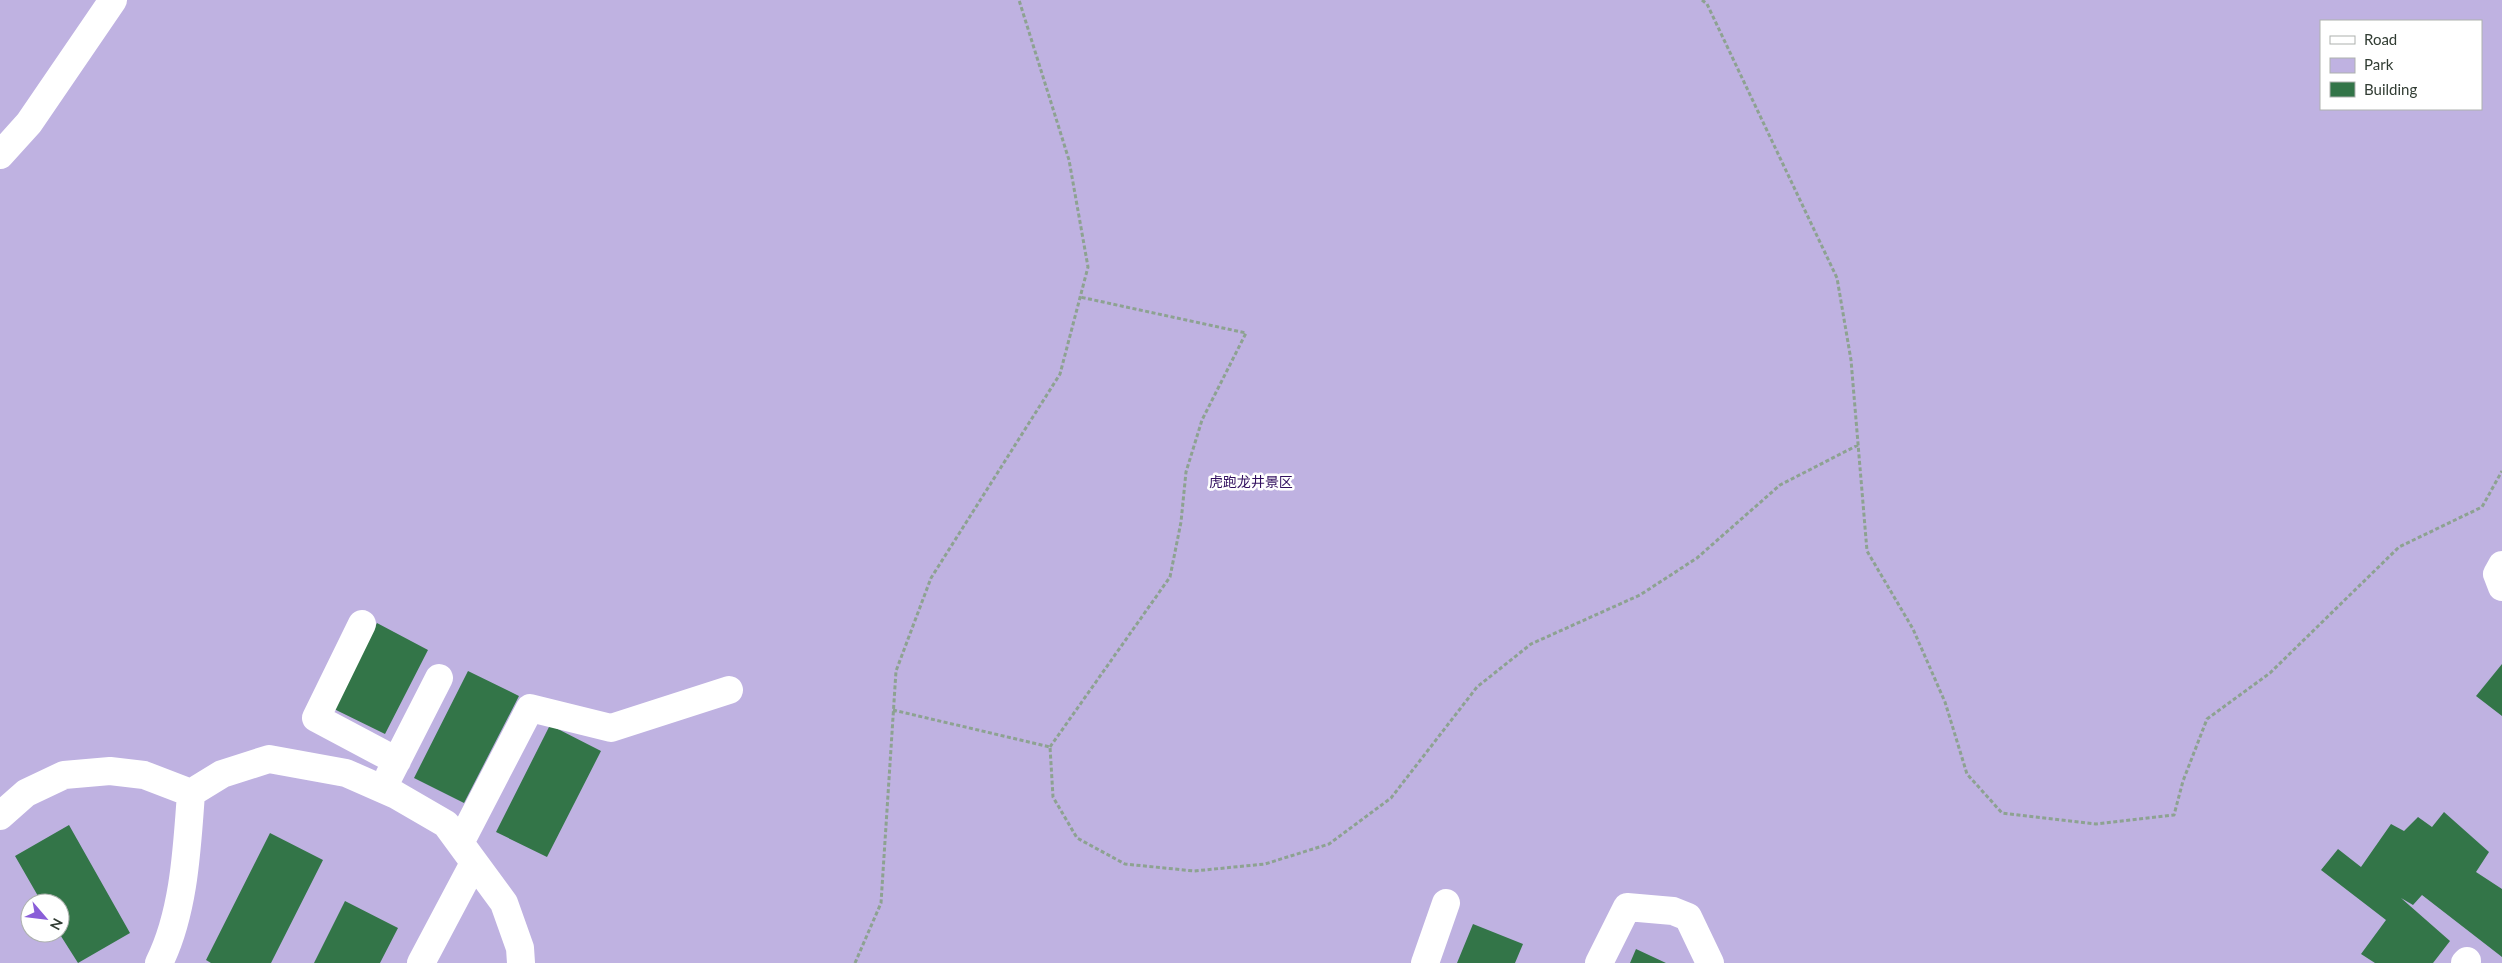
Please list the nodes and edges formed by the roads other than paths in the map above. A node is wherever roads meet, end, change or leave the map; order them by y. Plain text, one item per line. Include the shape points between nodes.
1 (113, 0) edge
2 (0, 155) edge
3 (2502, 565) edge
4 (2502, 587) edge
5 (362, 624) dead end
6 (439, 678) dead end
7 (728, 690) dead end
8 (397, 761) junction
9 (383, 789) junction
10 (191, 793) junction
11 (0, 816) edge
12 (467, 853) junction
13 (1446, 904) dead end
14 (159, 963) edge
15 (421, 963) edge
16 (520, 963) edge
17 (1425, 963) edge
18 (1599, 963) edge
19 (1710, 963) edge

1 - 2 street via 29,123
3 - 4 street via 2497,574
5 - 8 street via 316,718
6 - 8 street
7 - 12 street via 611,728 530,708
8 - 9 street
9 - 10 street via 346,773 269,759 222,774
9 - 12 street via 446,824
10 - 11 street via 144,775 110,771 64,775 26,793
10 - 14 street via 186,861 168,945
12 - 15 street
12 - 16 street via 504,903 520,948
13 - 17 street
18 - 19 street via 1627,907 1673,911 1688,917

